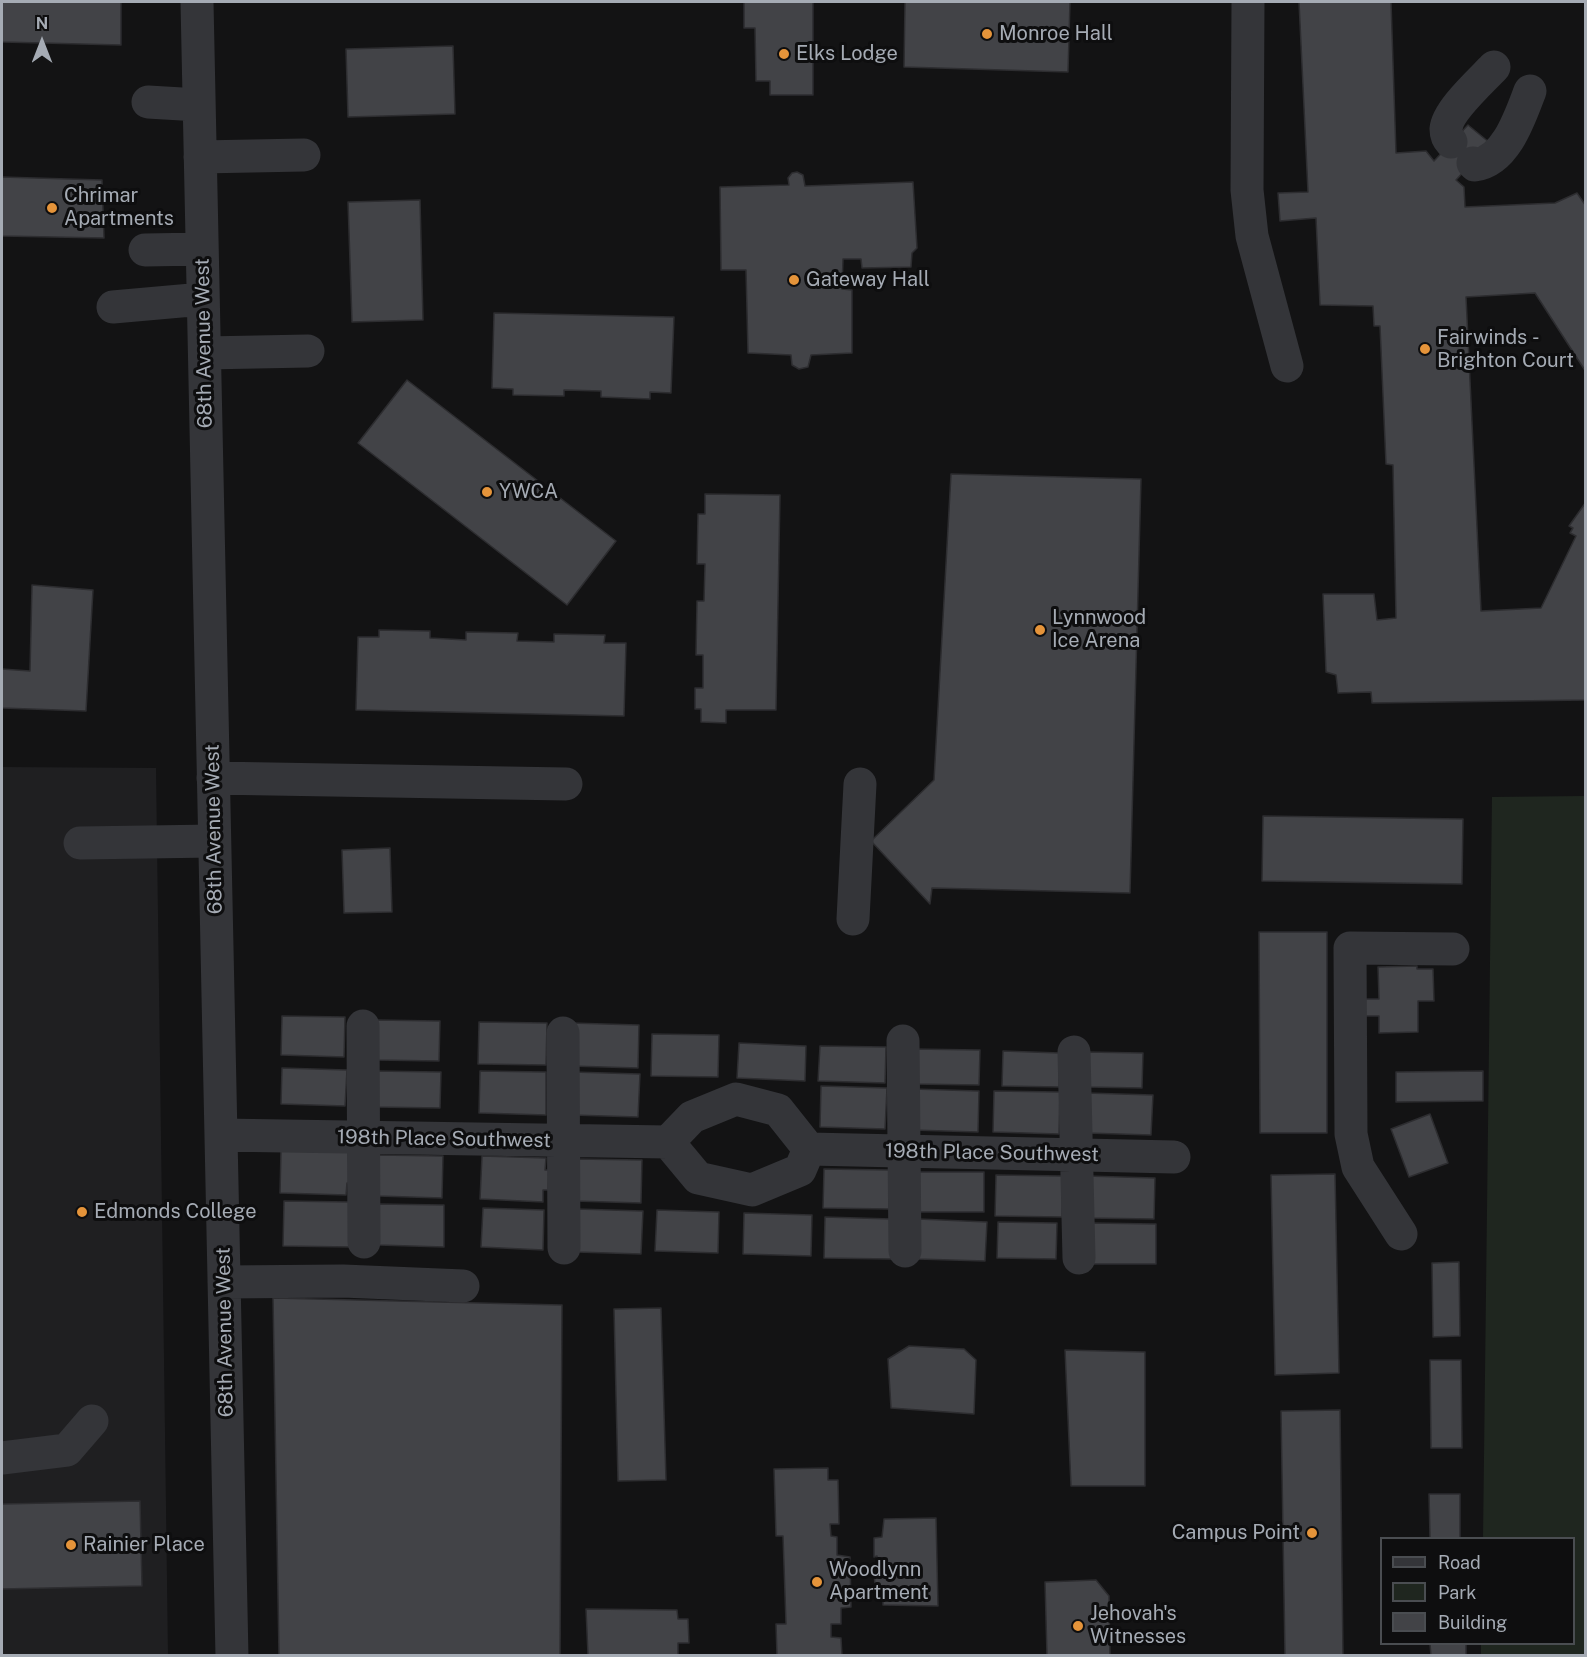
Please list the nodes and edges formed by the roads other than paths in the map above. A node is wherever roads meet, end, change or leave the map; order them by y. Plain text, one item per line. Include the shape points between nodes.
1 (197, 2) edge
2 (1248, 2) edge
3 (1494, 67) dead end
4 (1530, 91) dead end
5 (148, 102) dead end
6 (199, 105) junction
7 (304, 155) dead end
8 (200, 157) junction
9 (202, 249) junction
10 (145, 250) dead end
11 (203, 299) junction
12 (113, 307) dead end
13 (308, 351) dead end
14 (205, 353) junction
15 (1287, 366) dead end
16 (213, 778) junction
17 (566, 784) dead end
18 (860, 784) dead end
19 (214, 841) junction
20 (80, 843) dead end
21 (853, 919) dead end
22 (1453, 949) dead end
23 (363, 1026) dead end
24 (563, 1032) dead end
25 (903, 1041) dead end
26 (1074, 1052) dead end
27 (220, 1135) junction
28 (364, 1138) junction
29 (564, 1140) junction
30 (668, 1142) junction
31 (809, 1149) junction
32 (904, 1151) junction
33 (1076, 1155) junction
34 (1174, 1157) dead end
35 (1401, 1234) dead end
36 (364, 1242) dead end
37 (564, 1248) dead end
38 (905, 1251) dead end
39 (1079, 1258) dead end
40 (224, 1282) junction
41 (463, 1286) dead end
42 (92, 1421) dead end
43 (2, 1458) edge
44 (232, 1656) edge

1 - 6 street, 68th Avenue West
2 - 15 street via 1247,190 1252,236
3 - 4 street via 1454,111 1446,128 1448,139 1475,165 1493,159 1516,129
5 - 6 street
6 - 8 street, 68th Avenue West
7 - 8 street
8 - 9 street, 68th Avenue West
9 - 10 street
9 - 11 street, 68th Avenue West
11 - 12 street
11 - 14 street, 68th Avenue West
13 - 14 street
14 - 16 street, 68th Avenue West
16 - 17 street
16 - 19 street, 68th Avenue West
18 - 21 street
19 - 20 street
19 - 27 street, 68th Avenue West
22 - 35 street via 1350,948 1351,1134 1358,1167
23 - 28 street
24 - 29 street
25 - 32 street
26 - 33 street
27 - 28 street, 198th Place Southwest
27 - 40 street, 68th Avenue West
28 - 29 street, 198th Place Southwest
28 - 36 street
29 - 30 street, 198th Place Southwest
29 - 37 street
30 - 31 street via 692,1117 736,1099 778,1110
30 - 31 street via 698,1178 753,1190 801,1170
31 - 32 street, 198th Place Southwest
32 - 33 street, 198th Place Southwest
32 - 38 street
33 - 34 street, 198th Place Southwest
33 - 39 street
40 - 41 street
40 - 44 street, 68th Avenue West
42 - 43 street via 68,1450

